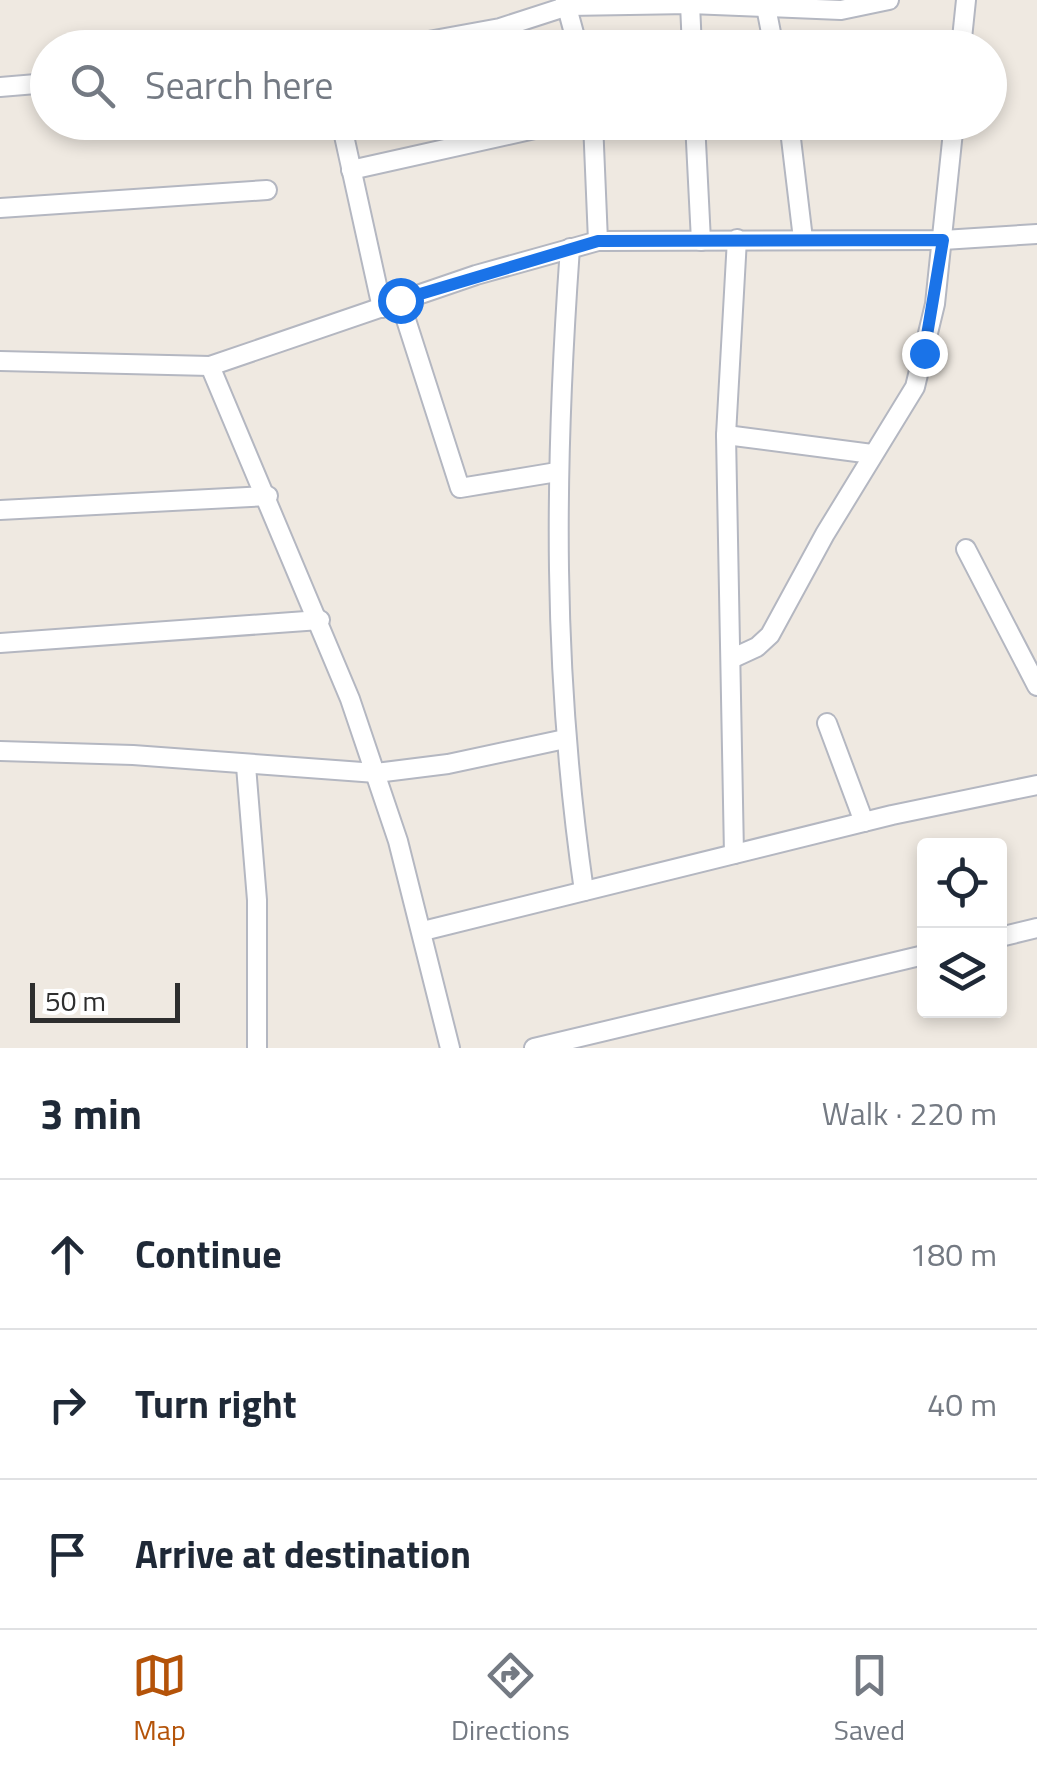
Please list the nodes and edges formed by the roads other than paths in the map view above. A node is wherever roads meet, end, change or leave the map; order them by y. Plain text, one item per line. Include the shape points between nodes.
1 (889, 0) edge
2 (966, 0) edge
3 (566, 3) edge
4 (732, 3) edge
5 (690, 4) junction
6 (766, 7) junction
7 (489, 30) edge
8 (573, 30) edge
9 (691, 30) edge
10 (770, 30) edge
11 (963, 30) edge
12 (30, 85) edge
13 (0, 86) edge
14 (345, 140) edge
15 (486, 140) edge
16 (594, 140) edge
17 (697, 140) edge
18 (792, 140) edge
19 (952, 140) edge
20 (352, 170) junction
21 (267, 190) dead end
22 (0, 208) edge
23 (1037, 234) edge
24 (737, 239) junction
25 (803, 239) junction
26 (943, 240) junction
27 (598, 241) junction
28 (700, 241) junction
29 (570, 248) junction
30 (400, 300) junction
31 (382, 308) junction
32 (0, 361) edge
33 (210, 366) junction
34 (726, 435) junction
35 (872, 454) junction
36 (557, 472) junction
37 (268, 496) junction
38 (0, 510) edge
39 (966, 549) dead end
40 (320, 620) junction
41 (0, 643) edge
42 (730, 659) junction
43 (1037, 686) edge
44 (827, 723) dead end
45 (564, 740) junction
46 (0, 751) edge
47 (246, 766) junction
48 (376, 772) junction
49 (1037, 785) edge
50 (864, 822) junction
51 (734, 854) junction
52 (584, 891) junction
53 (1037, 928) edge
54 (423, 931) junction
55 (1007, 935) edge
56 (917, 957) edge
57 (258, 1048) edge
58 (450, 1048) edge
59 (534, 1048) edge

1 - 6 street via 841,10
2 - 11 street
3 - 5 street
3 - 7 street
3 - 8 street
4 - 5 street
4 - 6 street
5 - 9 street
6 - 10 street
12 - 13 street
14 - 20 street
15 - 20 street
16 - 27 street
17 - 28 street
18 - 25 street
19 - 26 street
20 - 31 street
21 - 22 street
23 - 26 street
24 - 25 street
24 - 28 street
24 - 34 street
25 - 26 street
26 - 35 street via 915,387
27 - 28 street
27 - 29 street
29 - 30 street
29 - 36 street
30 - 31 street
30 - 36 street via 460,488
31 - 33 street
32 - 33 street
33 - 37 street
34 - 35 street
34 - 42 street
35 - 42 street via 770,635
36 - 45 street
37 - 38 street
37 - 40 street
39 - 43 street
40 - 41 street
40 - 48 street
42 - 51 street
44 - 50 street
45 - 48 street
45 - 52 street
46 - 47 street
47 - 48 street
47 - 57 street via 258,900
48 - 54 street
49 - 50 street
50 - 51 street
51 - 52 street
52 - 54 street
53 - 55 street
54 - 58 street
56 - 59 street

